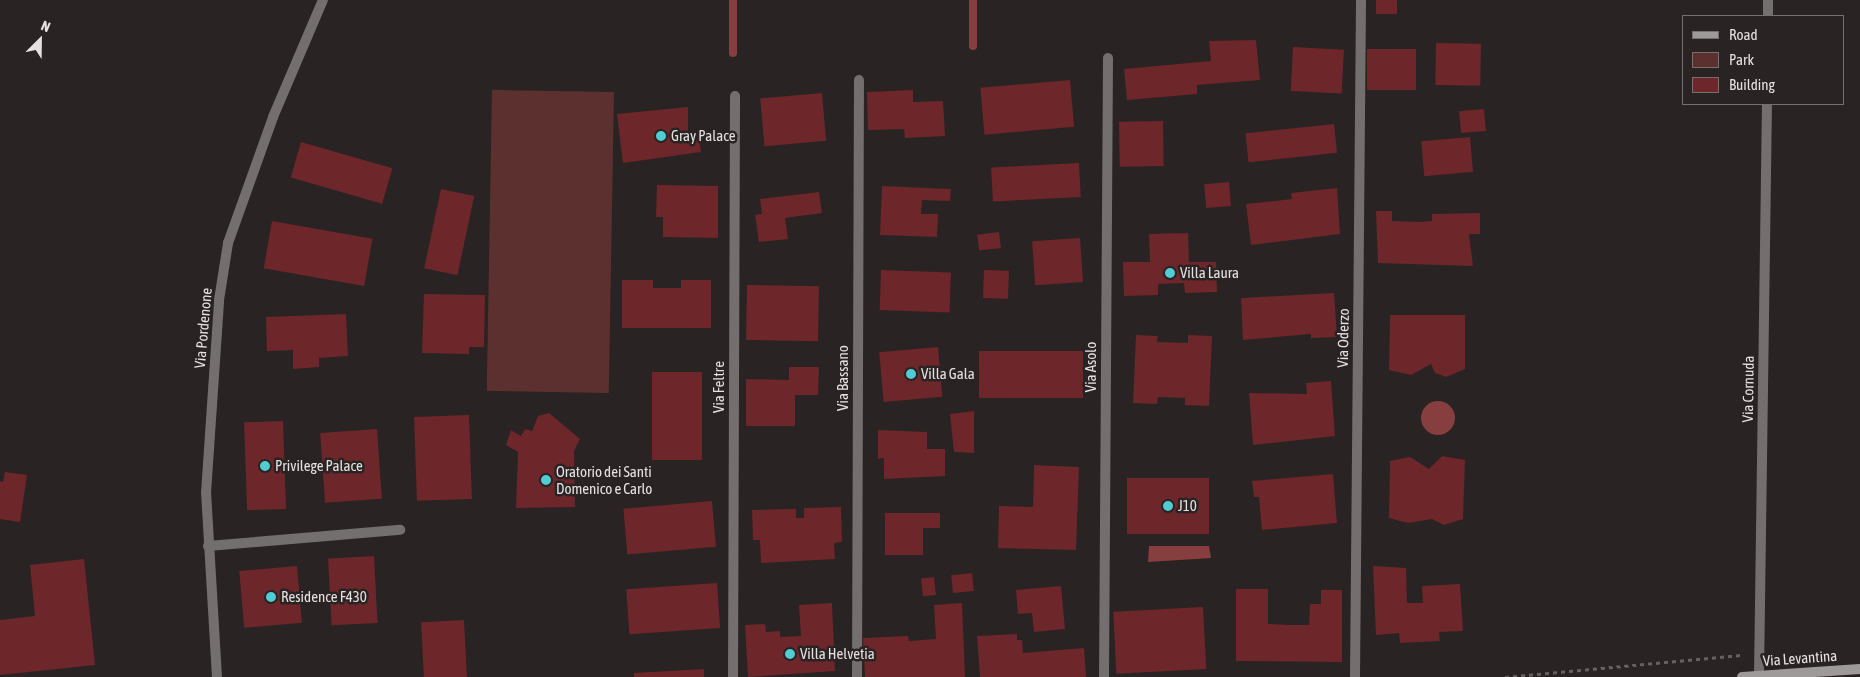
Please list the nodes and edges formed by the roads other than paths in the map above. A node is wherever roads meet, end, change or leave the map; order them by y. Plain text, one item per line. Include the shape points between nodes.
1 (323, 0) edge
2 (1361, 0) edge
3 (1768, 0) edge
4 (1768, 15) edge
5 (1108, 58) dead end
6 (859, 80) dead end
7 (735, 96) dead end
8 (1767, 105) edge
9 (400, 530) dead end
10 (208, 546) junction
11 (1860, 669) edge
12 (1759, 675) junction
13 (217, 677) edge
14 (733, 677) edge
15 (857, 677) edge
16 (1104, 677) edge
17 (1355, 677) edge
18 (1742, 677) edge

1 - 10 street, Via Pordenone via 273,116 228,243 220,300 206,493
2 - 17 street, Via Oderzo
3 - 4 street
5 - 16 street, Via Asolo
6 - 15 street, Via Bassano
7 - 14 street, Via Feltre
8 - 12 street, Via Cornuda
9 - 10 street
10 - 13 street, Via Pordenone
11 - 12 street, Via Levantina
12 - 18 street, Via Levantina

